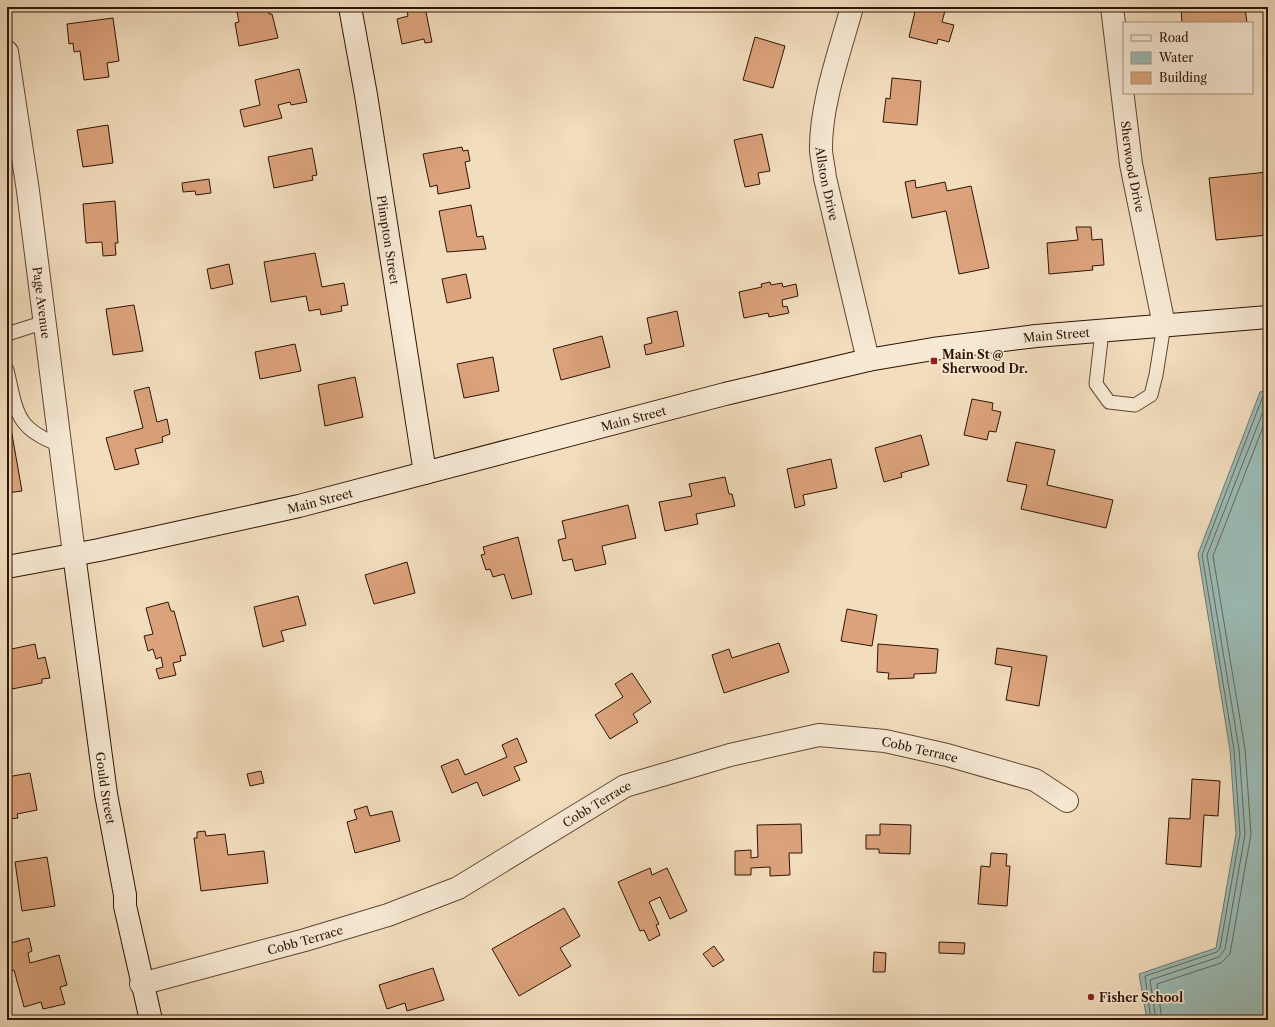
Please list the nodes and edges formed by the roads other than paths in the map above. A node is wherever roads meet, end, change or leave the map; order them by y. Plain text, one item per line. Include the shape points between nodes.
1 (350, 7) edge
2 (852, 7) edge
3 (1112, 7) edge
4 (7, 52) edge
5 (1268, 317) edge
6 (45, 322) junction
7 (1164, 325) junction
8 (1102, 331) junction
9 (7, 334) edge
10 (868, 360) junction
11 (7, 370) edge
12 (60, 445) junction
13 (425, 473) junction
14 (74, 554) junction
15 (7, 567) edge
16 (1067, 801) dead end
17 (142, 984) junction
18 (151, 1020) edge

1 - 13 street, Plimpton Street
2 - 10 street, Allston Drive via 829,93 821,151 825,178
3 - 7 street, Sherwood Drive via 1131,164
4 - 6 street, Page Avenue
5 - 7 street, Main Street
6 - 9 lane
6 - 12 street, Page Avenue
7 - 8 street, Main Street
7 - 8 lane via 1151,395 1135,405 1109,402 1096,384
8 - 10 street, Main Street via 977,343
10 - 13 street, Main Street via 725,394
11 - 12 lane via 22,422 41,438
12 - 14 street, Page Avenue
13 - 14 street, Main Street via 299,506
14 - 15 street, Main Street
14 - 17 street, Gould Street via 106,794
16 - 17 street, Cobb Terrace via 1035,780 947,756 885,741 819,735 723,757 625,786 458,888 388,915
17 - 18 street, Gould Street

